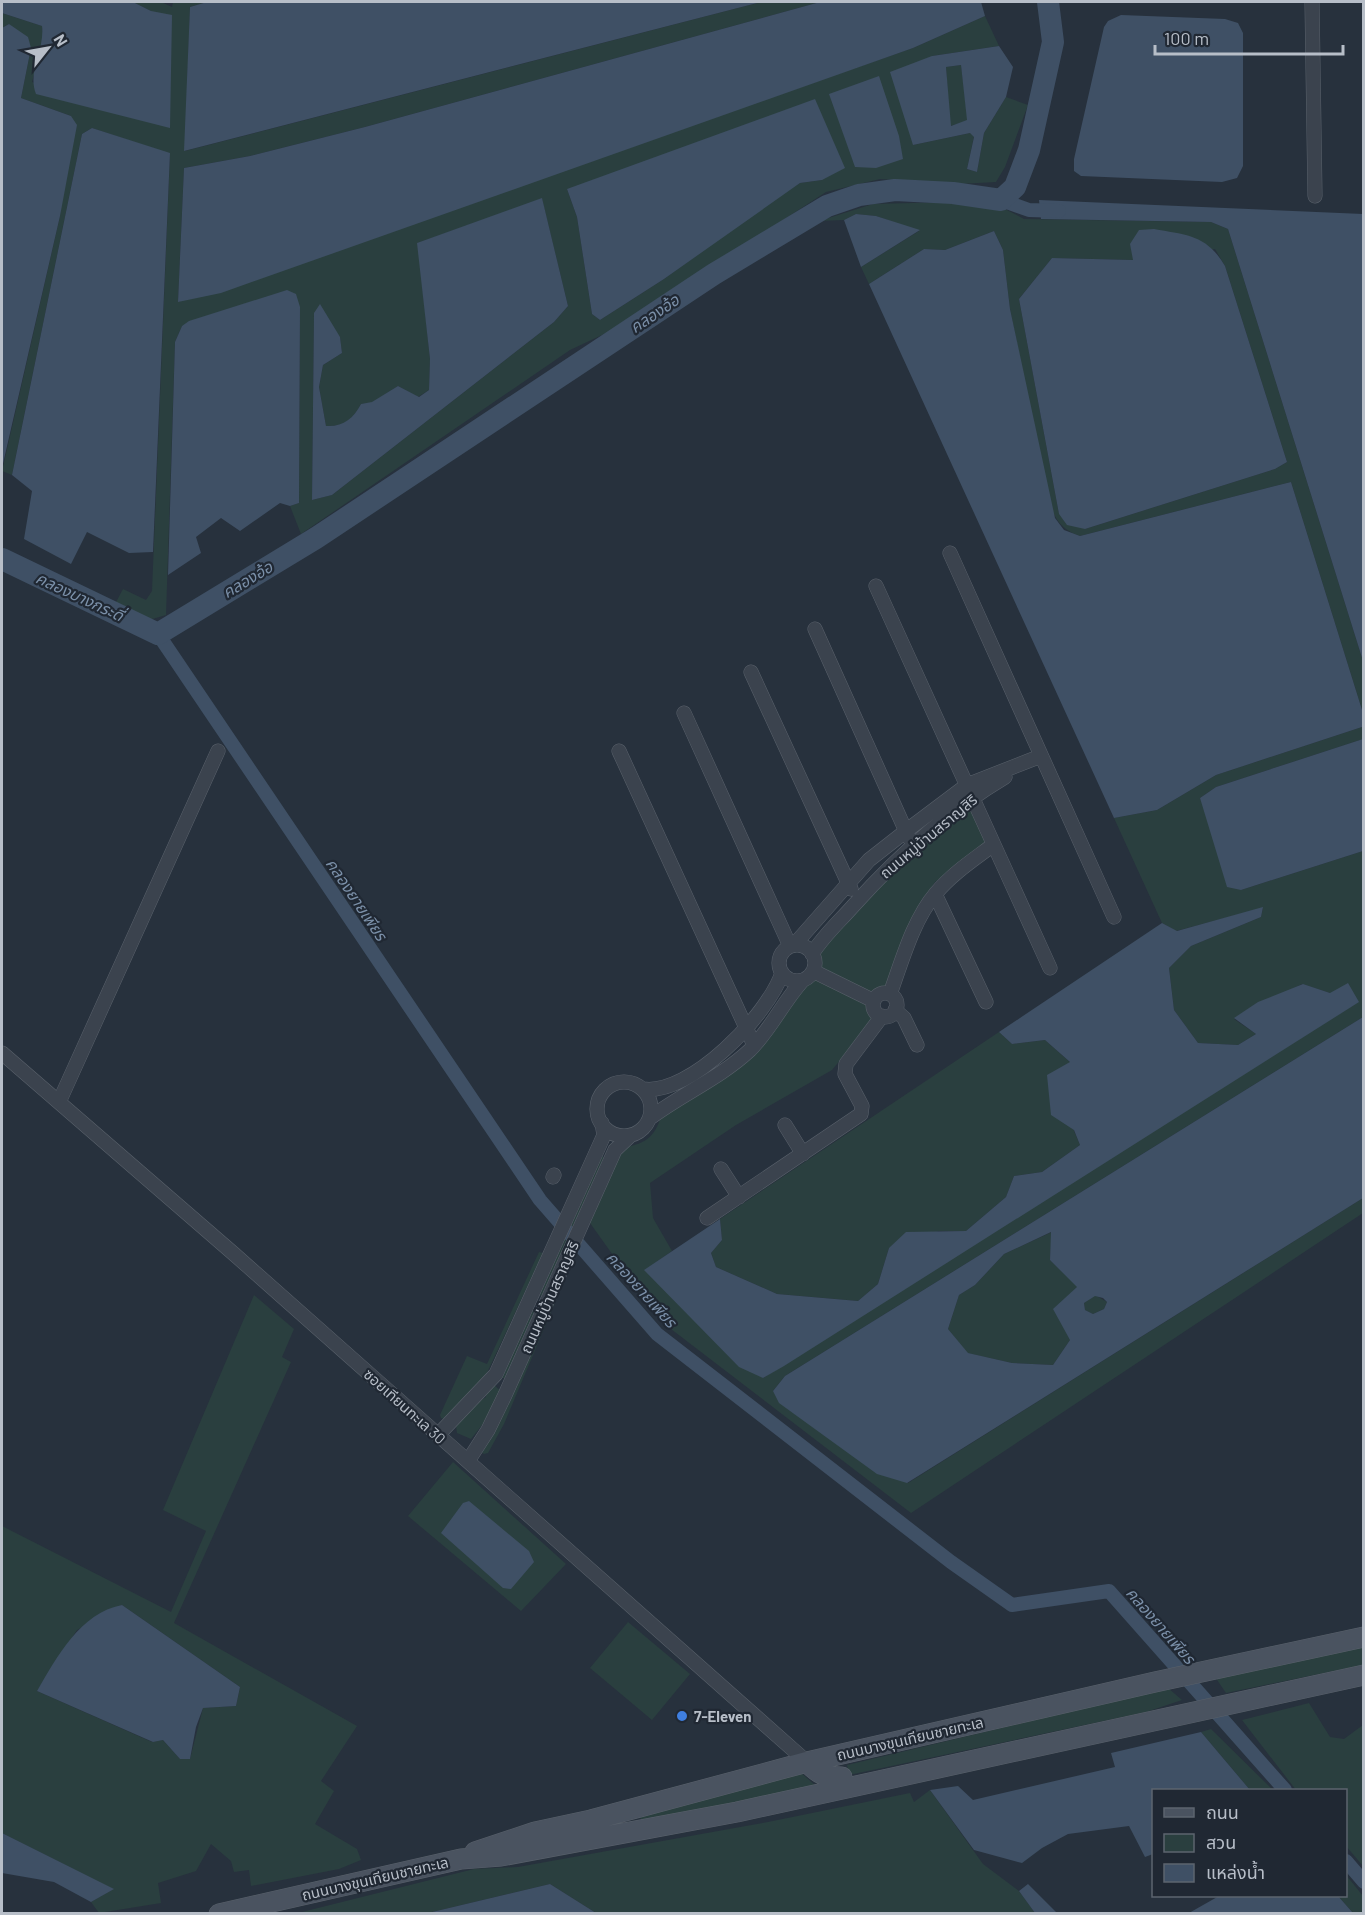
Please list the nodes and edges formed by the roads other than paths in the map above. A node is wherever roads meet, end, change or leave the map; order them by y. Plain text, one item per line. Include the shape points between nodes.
1 (1311, 2) edge
2 (1315, 196) dead end
3 (950, 553) dead end
4 (876, 586) dead end
5 (815, 629) dead end
6 (752, 672) dead end
7 (684, 713) dead end
8 (218, 751) dead end
9 (619, 751) dead end
10 (1041, 756) junction
11 (970, 791) junction
12 (906, 831) junction
13 (993, 845) junction
14 (912, 846) junction
15 (848, 884) junction
16 (935, 894) junction
17 (856, 902) junction
18 (1114, 917) dead end
19 (792, 946) junction
20 (812, 954) junction
21 (1050, 968) dead end
22 (782, 973) junction
23 (808, 976) junction
24 (890, 994) junction
25 (874, 1001) junction
26 (986, 1002) dead end
27 (889, 1013) junction
28 (746, 1030) junction
29 (754, 1045) junction
30 (917, 1045) dead end
31 (2, 1053) edge
32 (643, 1089) junction
33 (58, 1102) junction
34 (650, 1118) junction
35 (602, 1124) junction
36 (784, 1125) dead end
37 (631, 1135) junction
38 (803, 1154) junction
39 (721, 1169) dead end
40 (739, 1197) junction
41 (707, 1218) dead end
42 (530, 1299) junction
43 (545, 1306) junction
44 (488, 1383) junction
45 (507, 1389) junction
46 (438, 1435) junction
47 (468, 1461) junction
48 (1364, 1637) edge
49 (1364, 1675) edge
50 (855, 1751) junction
51 (807, 1762) junction
52 (842, 1777) junction
53 (873, 1782) junction
54 (461, 1858) junction
55 (219, 1914) edge

1 - 2 street
3 - 10 street
4 - 11 street
5 - 12 street
6 - 15 street
7 - 19 street
8 - 33 street
9 - 28 street
10 - 11 street, ถนนหมู่บ้านสราญสิริ
10 - 18 street
11 - 12 street, ถนนหมู่บ้านสราญสิริ
11 - 13 street
11 - 14 street, ถนนหมู่บ้านสราญสิริ
12 - 14 street
12 - 15 street, ถนนหมู่บ้านสราญสิริ via 869,860
13 - 16 street
13 - 21 street
14 - 17 street, ถนนหมู่บ้านสราญสิริ
15 - 17 street
15 - 19 street, ถนนหมู่บ้านสราญสิริ
16 - 24 street via 915,929
16 - 26 street
17 - 20 street, ถนนหมู่บ้านสราญสิริ
19 - 20 street via 806,947
19 - 22 street via 780,956
20 - 23 street via 815,962
22 - 23 street via 792,980
22 - 28 street
23 - 25 street
23 - 29 street
24 - 25 street via 879,995
24 - 27 street via 897,1003
25 - 27 street via 876,1012
27 - 30 street via 903,1018
27 - 38 street via 846,1064 845,1074 862,1106 861,1114
28 - 29 street
28 - 32 street via 716,1056 671,1085 655,1091
29 - 34 street via 728,1068
31 - 33 street, ซอยเทียนทะเล 30
32 - 34 street via 651,1105
32 - 35 street via 626,1082 603,1091 597,1107
33 - 46 street, ซอยเทียนทะเล 30
34 - 37 street via 642,1130
35 - 37 street via 615,1134
35 - 42 street, ถนนหมู่บ้านสราญสิริ via 604,1135
36 - 38 street
37 - 43 street, ถนนหมู่บ้านสราญสิริ via 615,1150
38 - 40 street
39 - 40 street
40 - 41 street
42 - 43 street
42 - 44 street, ถนนหมู่บ้านสราญสิริ via 496,1374
43 - 45 street, ถนนหมู่บ้านสราญสิริ
44 - 45 street via 503,1382
44 - 46 street, ถนนหมู่บ้านสราญสิริ
45 - 47 street, ถนนหมู่บ้านสราญสิริ
46 - 47 street, ซอยเทียนทะเล 30
47 - 51 street, ซอยเทียนทะเล 30
48 - 50 main road, ถนนบางขุนเทียนชายทะเล
49 - 53 main road, ถนนบางขุนเทียนชายทะเล
50 - 51 main road, ถนนบางขุนเทียนชายทะเล
50 - 52 main road via 843,1760 839,1770
51 - 52 main road via 825,1777
51 - 54 main road, ถนนบางขุนเทียนชายทะเล via 535,1832
52 - 53 main road
53 - 54 main road, ถนนบางขุนเทียนชายทะเล via 501,1856
54 - 55 main road, ถนนบางขุนเทียนชายทะเล

